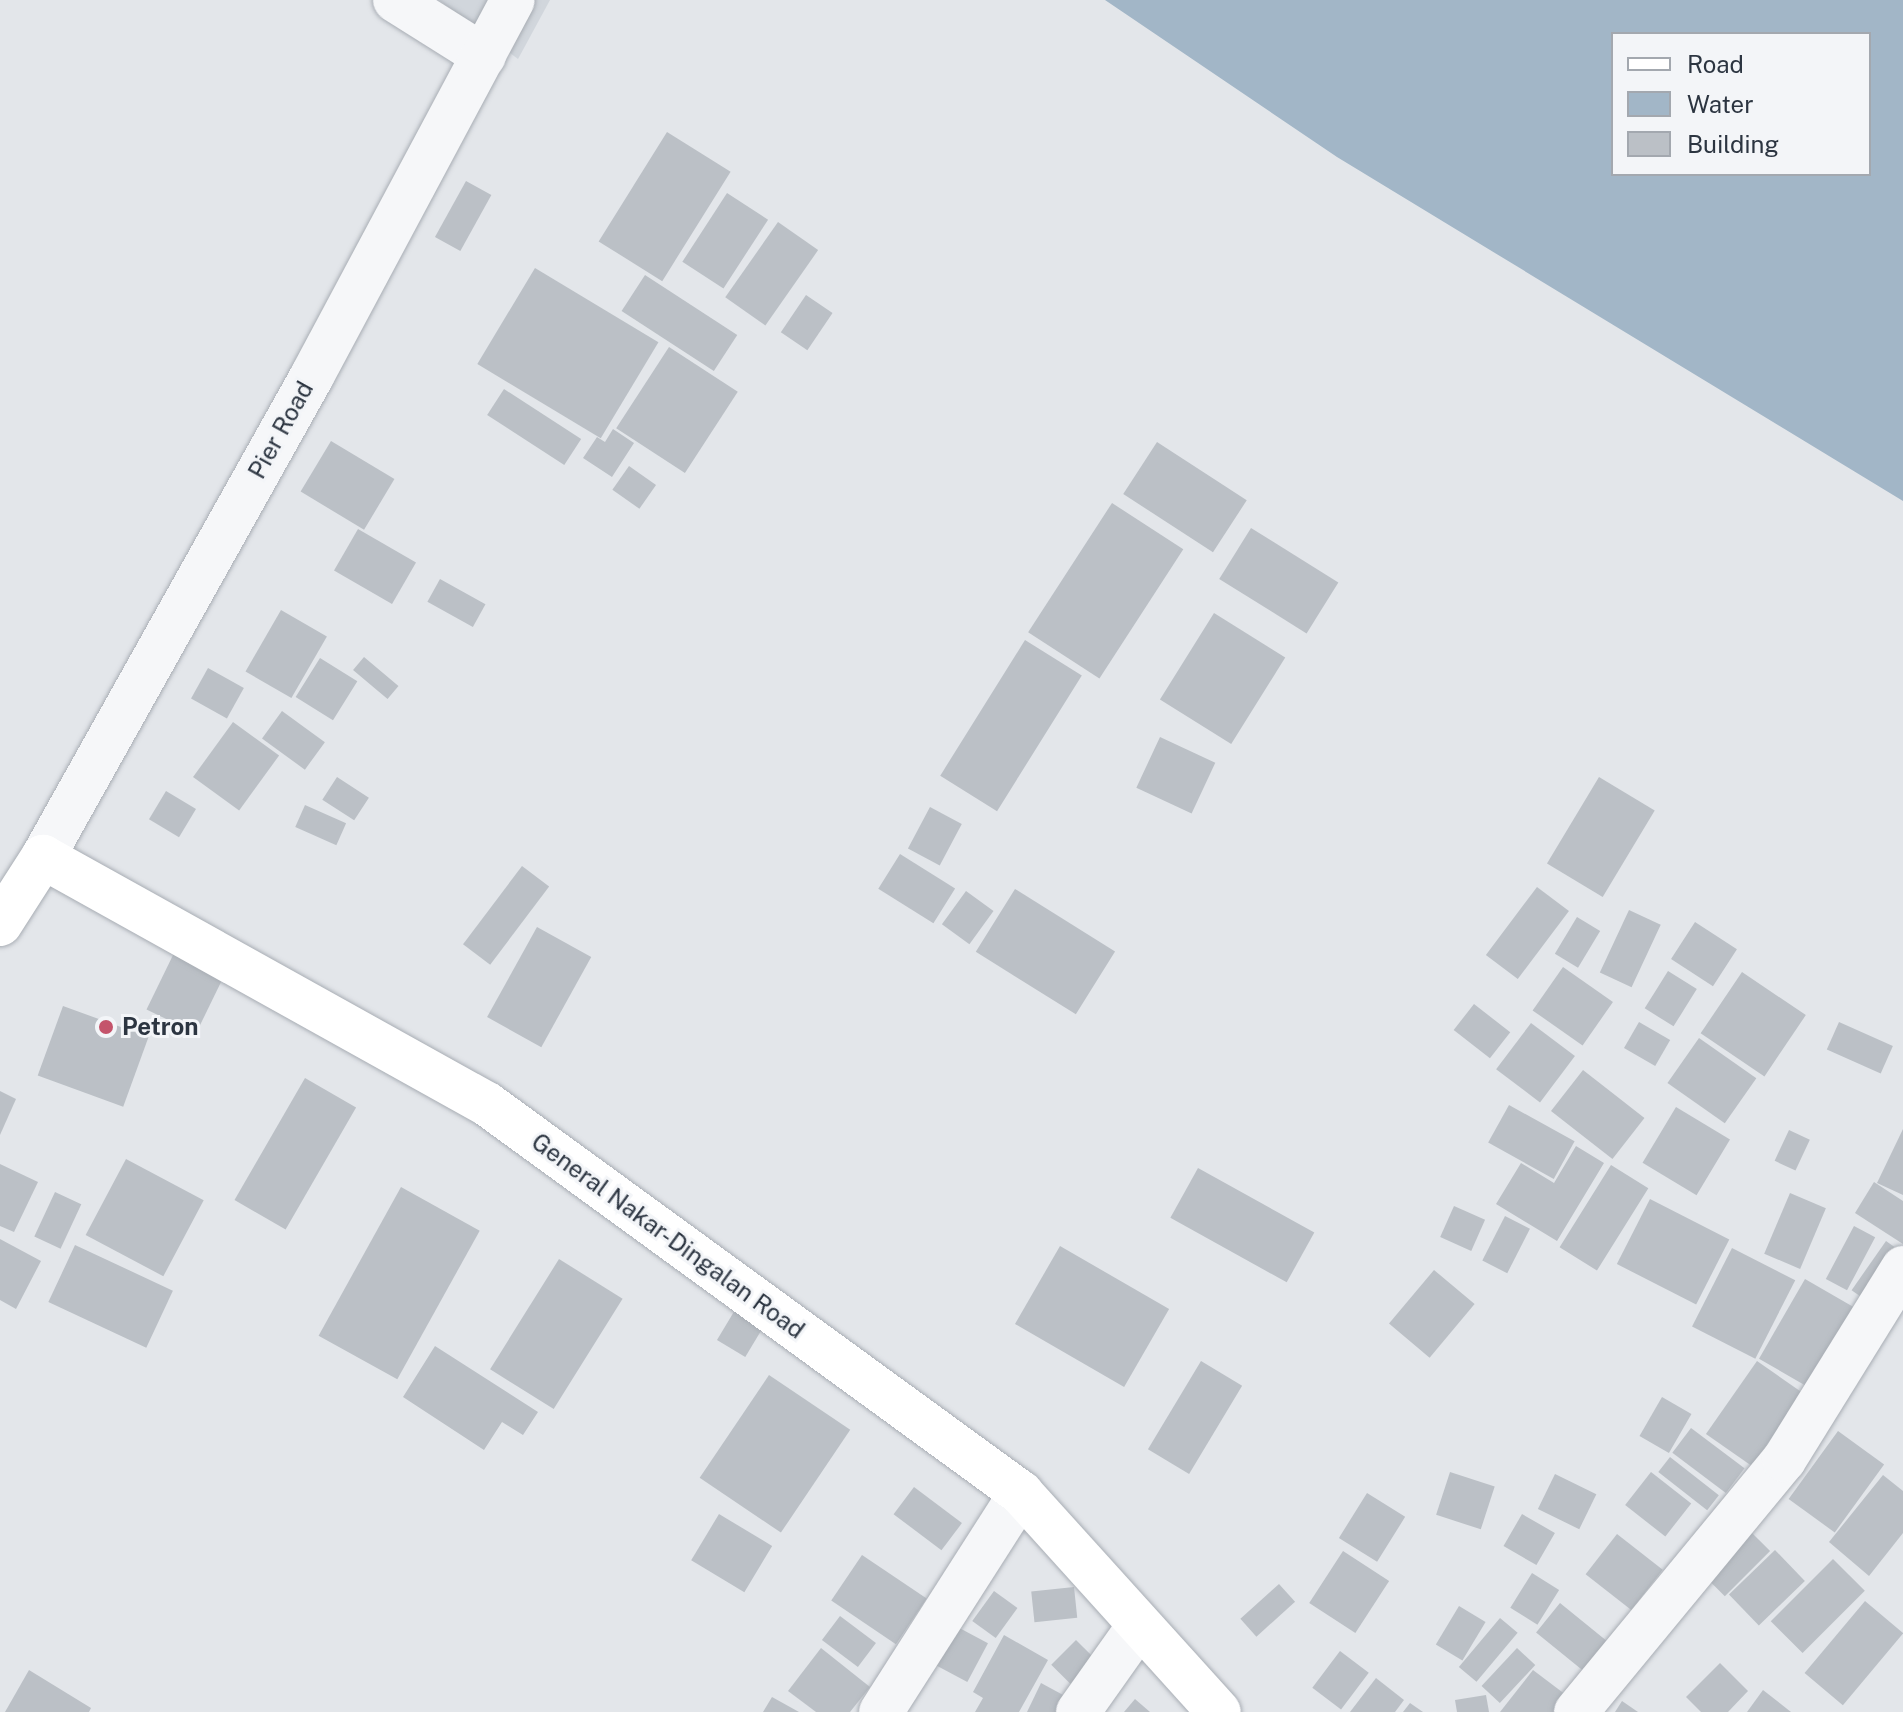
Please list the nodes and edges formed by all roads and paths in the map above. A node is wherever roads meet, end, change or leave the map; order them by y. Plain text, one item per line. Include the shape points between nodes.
1 (395, 0) edge
2 (513, 0) edge
3 (484, 56) junction
4 (43, 857) junction
5 (0, 924) edge
6 (1903, 1268) edge
7 (1021, 1493) junction
8 (1139, 1626) junction
9 (881, 1712) edge
10 (1078, 1712) edge
11 (1219, 1712) edge
12 (1576, 1712) edge

1 - 3 street
2 - 3 street, Pier Road
3 - 4 street, Pier Road
4 - 5 main road
4 - 7 main road, General Nakar-Dingalan Road via 487,1104
6 - 12 street via 1784,1460
7 - 8 main road, General Nakar-Dingalan Road
7 - 9 street
8 - 10 street
8 - 11 main road, General Nakar-Dingalan Road

